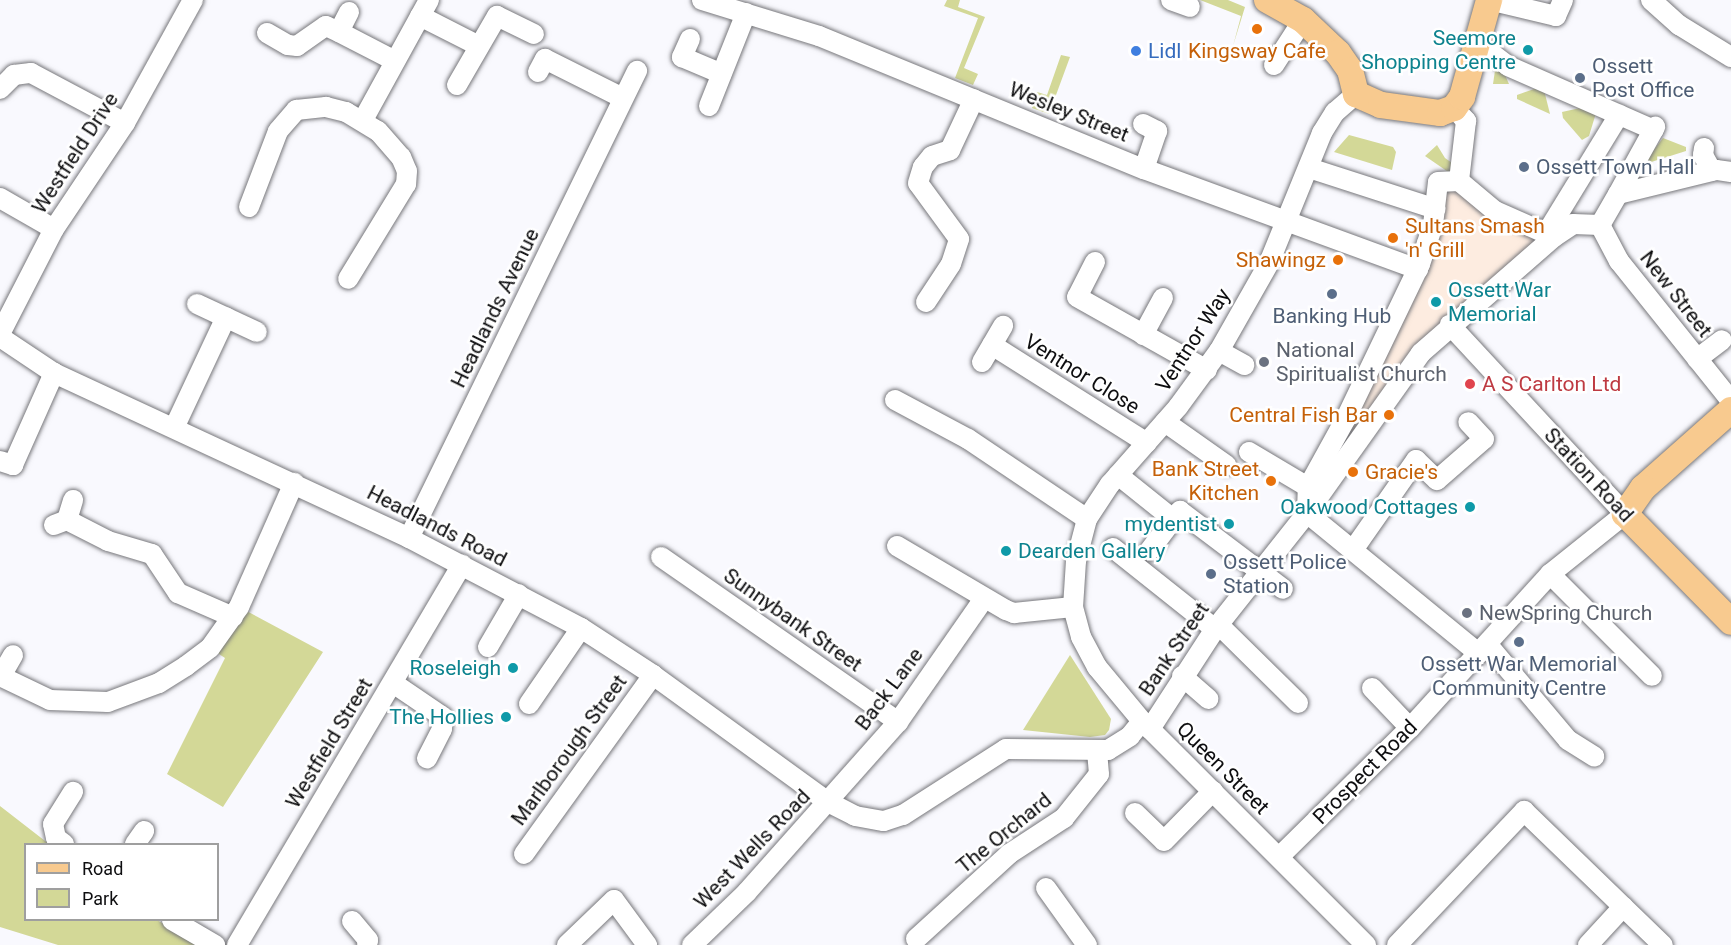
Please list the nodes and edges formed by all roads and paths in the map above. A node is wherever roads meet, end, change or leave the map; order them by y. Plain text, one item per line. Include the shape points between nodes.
1 (193, 0) edge
2 (702, 0) edge
3 (1171, 0) edge
4 (1267, 0) edge
5 (1489, 0) edge
6 (1563, 0) edge
7 (1651, 0) edge
8 (1190, 7) dead end
9 (425, 8) edge
10 (349, 12) dead end
11 (746, 14) junction
12 (1303, 20) junction
13 (339, 32) junction
14 (267, 33) dead end
15 (534, 34) dead end
16 (690, 39) dead end
17 (479, 46) junction
18 (1477, 50) junction
19 (1731, 57) edge
20 (395, 61) junction
21 (1274, 65) dead end
22 (637, 71) dead end
23 (538, 72) dead end
24 (722, 74) junction
25 (457, 85) dead end
26 (0, 89) edge
27 (1356, 94) junction
28 (623, 98) junction
29 (974, 99) junction
30 (709, 106) dead end
31 (1454, 108) junction
32 (1619, 115) junction
33 (363, 120) junction
34 (125, 123) junction
35 (1143, 124) dead end
36 (1704, 148) dead end
37 (1309, 168) junction
38 (1144, 169) junction
39 (1721, 172) edge
40 (1459, 182) junction
41 (1618, 194) junction
42 (0, 198) edge
43 (249, 207) dead end
44 (1562, 207) junction
45 (1436, 209) junction
46 (1287, 220) junction
47 (1574, 224) junction
48 (54, 229) junction
49 (1604, 234) junction
50 (1550, 236) junction
51 (1095, 262) dead end
52 (1418, 269) junction
53 (348, 279) dead end
54 (1163, 298) dead end
55 (926, 302) dead end
56 (197, 304) dead end
57 (226, 317) junction
58 (1450, 325) junction
59 (1003, 326) dead end
60 (257, 332) dead end
61 (1143, 334) junction
62 (0, 335) edge
63 (1722, 340) dead end
64 (1219, 351) junction
65 (1697, 359) junction
66 (1244, 365) dead end
67 (1207, 370) junction
68 (54, 373) junction
69 (895, 400) dead end
70 (1731, 400) edge
71 (1731, 410) edge
72 (1468, 422) dead end
73 (1165, 423) junction
74 (175, 426) junction
75 (1147, 443) junction
76 (1249, 452) dead end
77 (0, 461) edge
78 (1226, 465) dead end
79 (1118, 475) junction
80 (294, 483) junction
81 (1308, 487) junction
82 (73, 500) dead end
83 (1307, 513) junction
84 (1625, 514) junction
85 (1087, 519) junction
86 (1173, 519) junction
87 (409, 538) junction
88 (1113, 549) dead end
89 (1353, 549) junction
90 (1150, 550) dead end
91 (906, 551) dead end
92 (661, 557) dead end
93 (462, 565) junction
94 (1262, 570) junction
95 (1550, 574) junction
96 (1283, 589) dead end
97 (519, 594) junction
98 (983, 600) junction
99 (1073, 607) junction
100 (233, 617) junction
101 (1731, 622) edge
102 (1217, 627) junction
103 (581, 628) junction
104 (488, 647) dead end
105 (1483, 649) junction
106 (13, 655) dead end
107 (653, 675) junction
108 (0, 676) edge
109 (1182, 676) junction
110 (1652, 676) dead end
111 (393, 683) junction
112 (1372, 688) dead end
113 (1208, 699) dead end
114 (1298, 703) dead end
115 (529, 704) dead end
116 (898, 722) junction
117 (1146, 725) junction
118 (1410, 728) junction
119 (1097, 752) junction
120 (1594, 756) dead end
121 (427, 758) dead end
122 (1213, 791) junction
123 (73, 792) dead end
124 (828, 802) junction
125 (1135, 813) dead end
126 (63, 843) edge
127 (524, 854) dead end
128 (1279, 857) junction
129 (1046, 888) dead end
130 (1623, 907) junction
131 (173, 921) edge
132 (352, 921) dead end
133 (916, 939) dead end
134 (1355, 941) edge
135 (367, 942) edge
136 (1080, 943) edge
137 (215, 945) edge
138 (237, 945) edge
139 (567, 945) edge
140 (647, 945) edge
141 (692, 945) edge
142 (1397, 945) edge
143 (1588, 945) edge
144 (1663, 945) edge

1 - 34 street, Westfield Drive
2 - 11 street, Wesley Street
3 - 8 street
4 - 12 main road
5 - 6 street via 1556,16
5 - 18 main road
7 - 19 street via 1679,25
9 - 17 street
9 - 20 street
10 - 13 street
11 - 24 street
11 - 29 street, Wesley Street via 819,36
12 - 21 street
12 - 27 main road via 1338,53 1350,70
13 - 14 street via 326,26 297,46
13 - 20 street
15 - 17 street via 497,16
16 - 24 street via 682,57
17 - 25 street
18 - 31 main road via 1468,82
18 - 32 street
20 - 33 street
22 - 28 street, Headlands Avenue
23 - 28 street via 545,59
24 - 30 street
26 - 34 street via 14,75 31,73
27 - 31 main road via 1381,105 1415,111 1440,113
27 - 37 street, Ventnor Way via 1335,112
28 - 87 street, Headlands Avenue
29 - 38 street, Wesley Street
29 - 55 street via 950,150 932,156 918,183 959,239 951,264
31 - 40 street via 1466,121
32 - 41 street via 1655,129
32 - 44 street
33 - 43 street via 326,107 296,110 278,131 248,185
33 - 53 street via 392,142 407,171 406,184 375,253
34 - 48 street, Westfield Drive
35 - 38 street via 1157,131
36 - 39 street via 1703,155
37 - 45 street
37 - 46 street, Ventnor Way
38 - 46 street, Wesley Street
39 - 41 street
40 - 45 street via 1438,182
40 - 50 street via 1495,211
41 - 49 street
42 - 48 street
44 - 47 street
44 - 50 street
45 - 52 street
46 - 52 street, Wesley Street
46 - 64 street, Ventnor Way via 1269,264
47 - 49 street
47 - 50 street
48 - 62 street, Westfield Drive
49 - 65 street, New Street
50 - 58 street, Bank Street
51 - 61 street via 1077,297
52 - 81 street
54 - 61 street
56 - 57 street
57 - 60 street
57 - 74 street
58 - 83 street, Bank Street via 1395,386
58 - 84 street, Station Road
59 - 75 street, Ventnor Close via 987,353
61 - 67 street
62 - 68 street, Headlands Road
63 - 65 street
64 - 66 street
64 - 67 street, Ventnor Way
65 - 70 street, New Street
67 - 73 street, Ventnor Way
68 - 74 street, Headlands Road
68 - 77 street via 13,465
69 - 85 street via 968,439
71 - 84 main road, Prospect Road via 1643,488
72 - 89 street via 1484,439 1437,480 1416,460
73 - 75 street, Ventnor Way
73 - 78 street
74 - 80 street, Headlands Road
75 - 79 street, Ventnor Way
76 - 81 street
79 - 85 street, Ventnor Way
79 - 86 street
80 - 87 street, Headlands Road
80 - 100 street
81 - 83 street
82 - 100 street via 61,523 152,554 178,593
83 - 89 street
83 - 94 street, Bank Street
84 - 95 street, Prospect Road
84 - 101 main road, Station Road
85 - 99 street, Ventnor Way via 1076,561
86 - 90 street
86 - 94 street via 1180,511
87 - 93 street, Headlands Road
88 - 102 street
89 - 105 street
91 - 98 street
92 - 116 street, Sunnybank Street
93 - 97 street, Headlands Road
93 - 111 street, Westfield Street
94 - 96 street
94 - 102 street, Bank Street
95 - 105 street, Prospect Road
95 - 110 street
97 - 103 street, Headlands Road
97 - 104 street
98 - 99 street via 1014,613
98 - 116 street, Back Lane
99 - 117 street, Queen Street via 1081,637 1097,667
100 - 108 street via 210,648 186,666 159,683 108,702 50,700
102 - 109 street, Bank Street
102 - 114 street
103 - 107 street, Headlands Road
103 - 115 street
105 - 118 street, Prospect Road
105 - 120 street via 1568,740
106 - 108 street
107 - 124 street, Headlands Road
107 - 127 street, Marlborough Street
109 - 113 street
109 - 117 street, Bank Street
111 - 121 street via 443,717 442,729
111 - 138 street, Westfield Street
112 - 118 street
116 - 124 street, Back Lane
117 - 119 street, West Wells Road via 1119,744
117 - 122 street, Queen Street
118 - 128 street, Prospect Road
119 - 124 street, West Wells Road via 1005,749 903,815 884,821 855,816
119 - 133 street, The Orchard via 1099,774 1064,818 1009,854
122 - 125 street via 1164,841
122 - 128 street, Queen Street
123 - 126 street via 53,824 56,838
124 - 141 street, West Wells Road
128 - 134 street, Queen Street
129 - 136 street
130 - 142 street via 1524,811
130 - 143 street
130 - 144 street
131 - 137 street
132 - 135 street
139 - 140 street via 614,900

